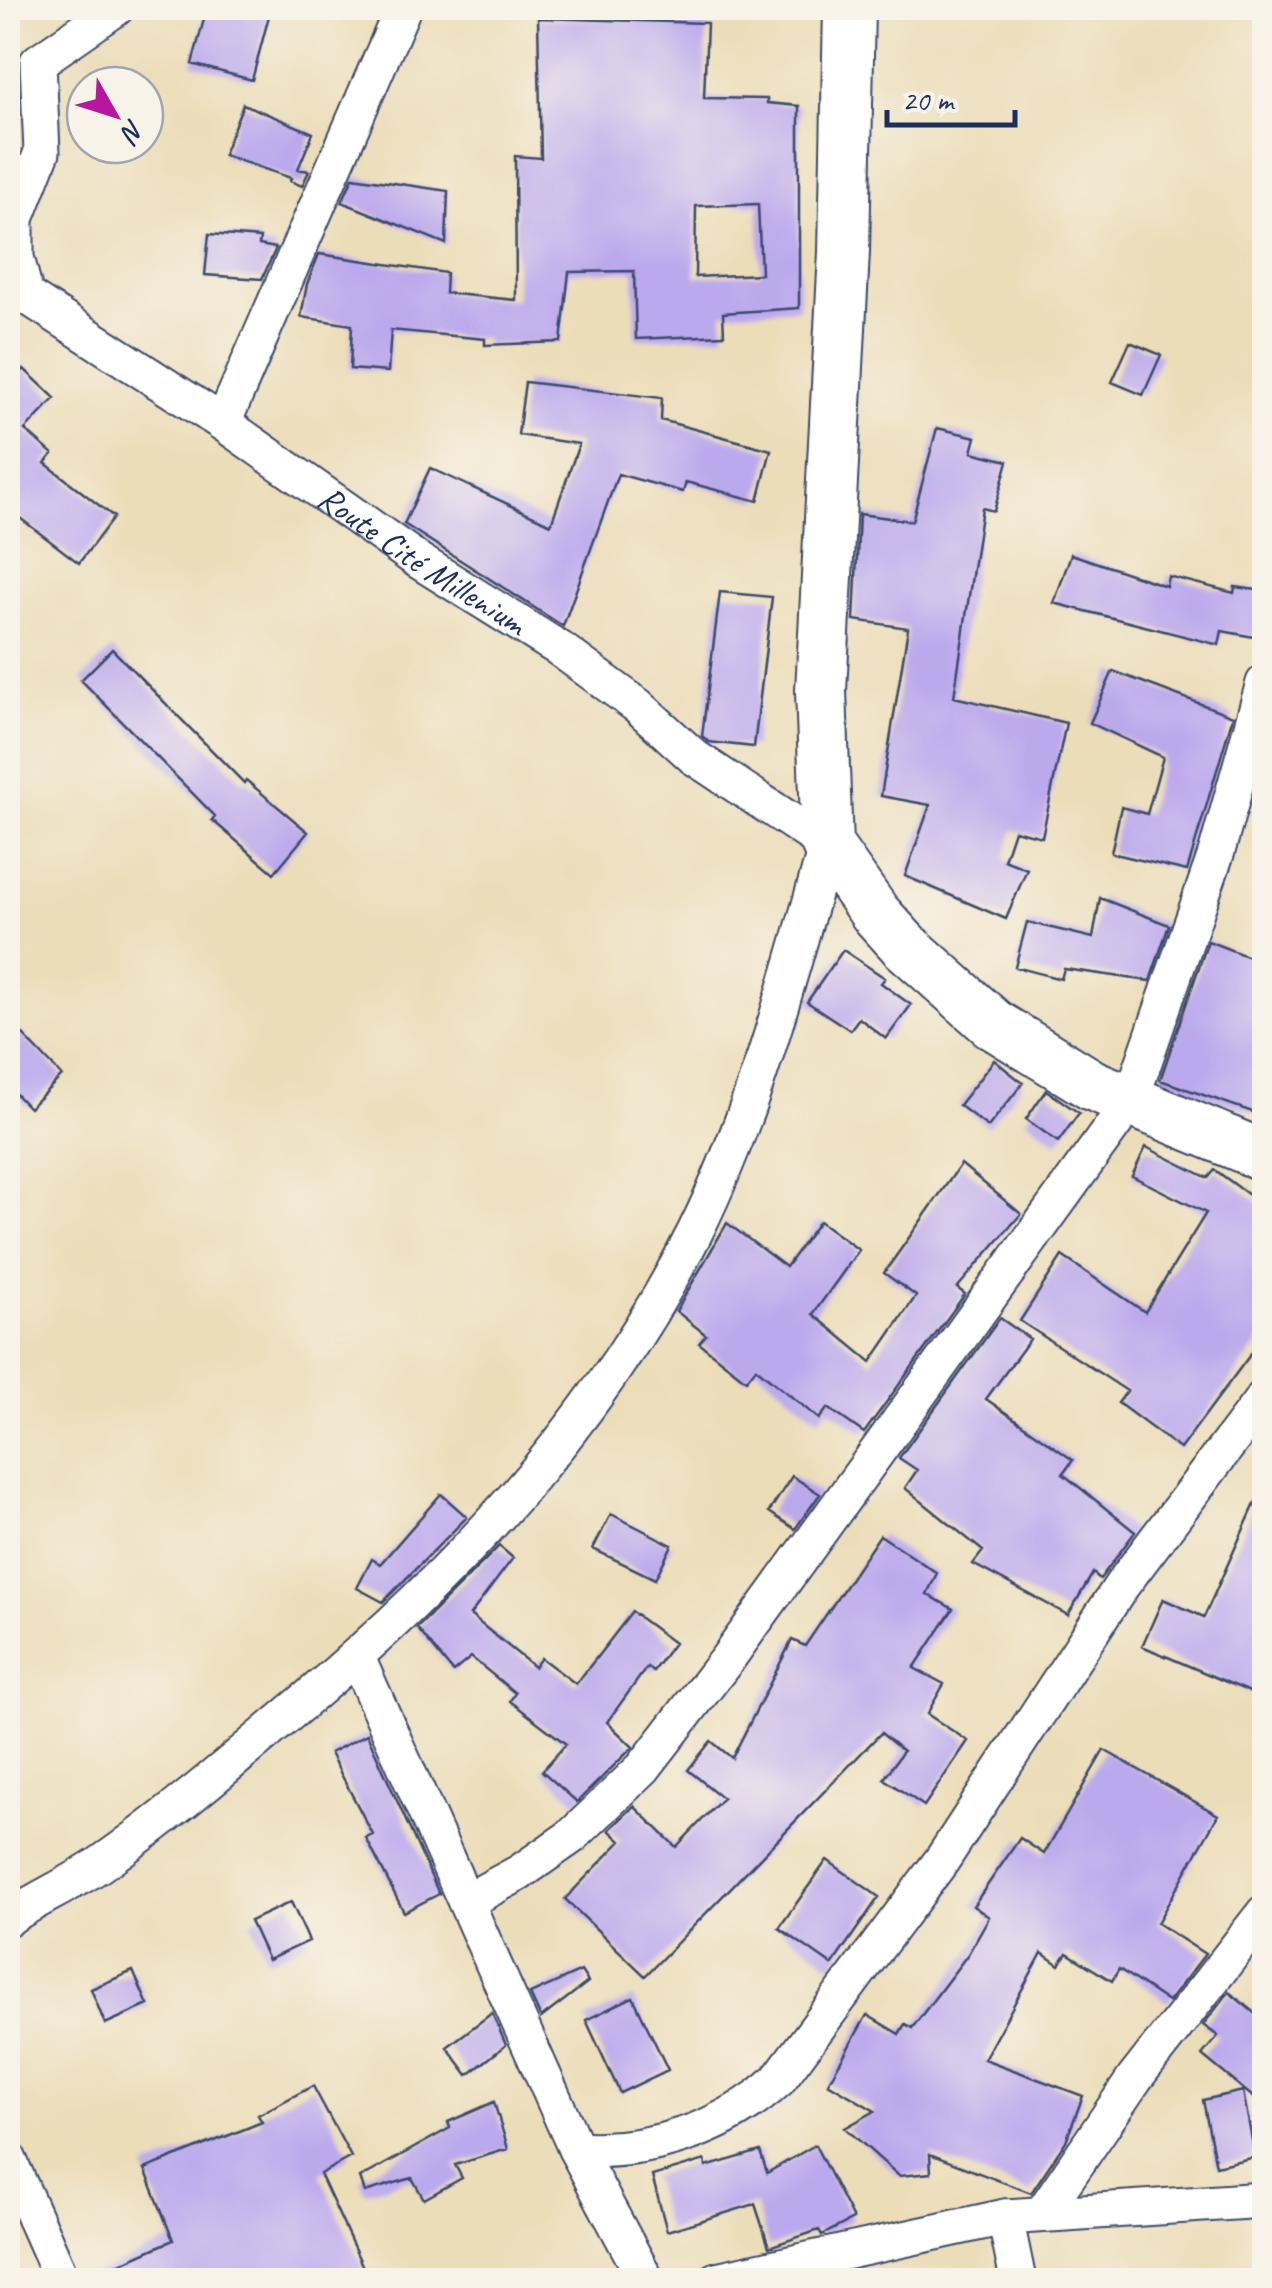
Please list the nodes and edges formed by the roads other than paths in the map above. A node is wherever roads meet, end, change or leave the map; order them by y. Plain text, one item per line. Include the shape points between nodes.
1 (116, 8) edge
2 (403, 8) edge
3 (849, 8) edge
4 (17, 290) edge
5 (223, 423) junction
6 (1264, 683) edge
7 (827, 846) junction
8 (1130, 1102) junction
9 (1264, 1156) edge
10 (1264, 1397) edge
11 (357, 1658) junction
12 (469, 1900) junction
13 (1264, 1913) edge
14 (8, 1918) edge
15 (576, 2150) junction
16 (8, 2158) edge
17 (1264, 2200) edge
18 (1042, 2214) junction
19 (1006, 2217) junction
20 (62, 2280) edge
21 (646, 2280) edge
22 (716, 2280) edge
23 (1018, 2280) edge

1 - 4 street via 38,62 42,152 16,219
2 - 5 street
3 - 7 street via 821,692
4 - 5 street, Route Cité Millenium
5 - 7 street, Route Cité Millenium via 419,562 560,649 694,757
6 - 8 street via 1217,851
7 - 8 street via 875,913 954,992 1040,1055
7 - 11 street via 734,1144 642,1328 488,1531
8 - 9 street
8 - 12 street via 642,1768 572,1836
10 - 15 street via 1122,1585 942,1860 778,2080 747,2108 695,2131
11 - 12 street
11 - 14 street via 166,1816 98,1866
12 - 15 street
13 - 18 street via 1135,2078
15 - 21 street
16 - 20 street
17 - 18 street
18 - 19 street
19 - 22 street
19 - 23 street

